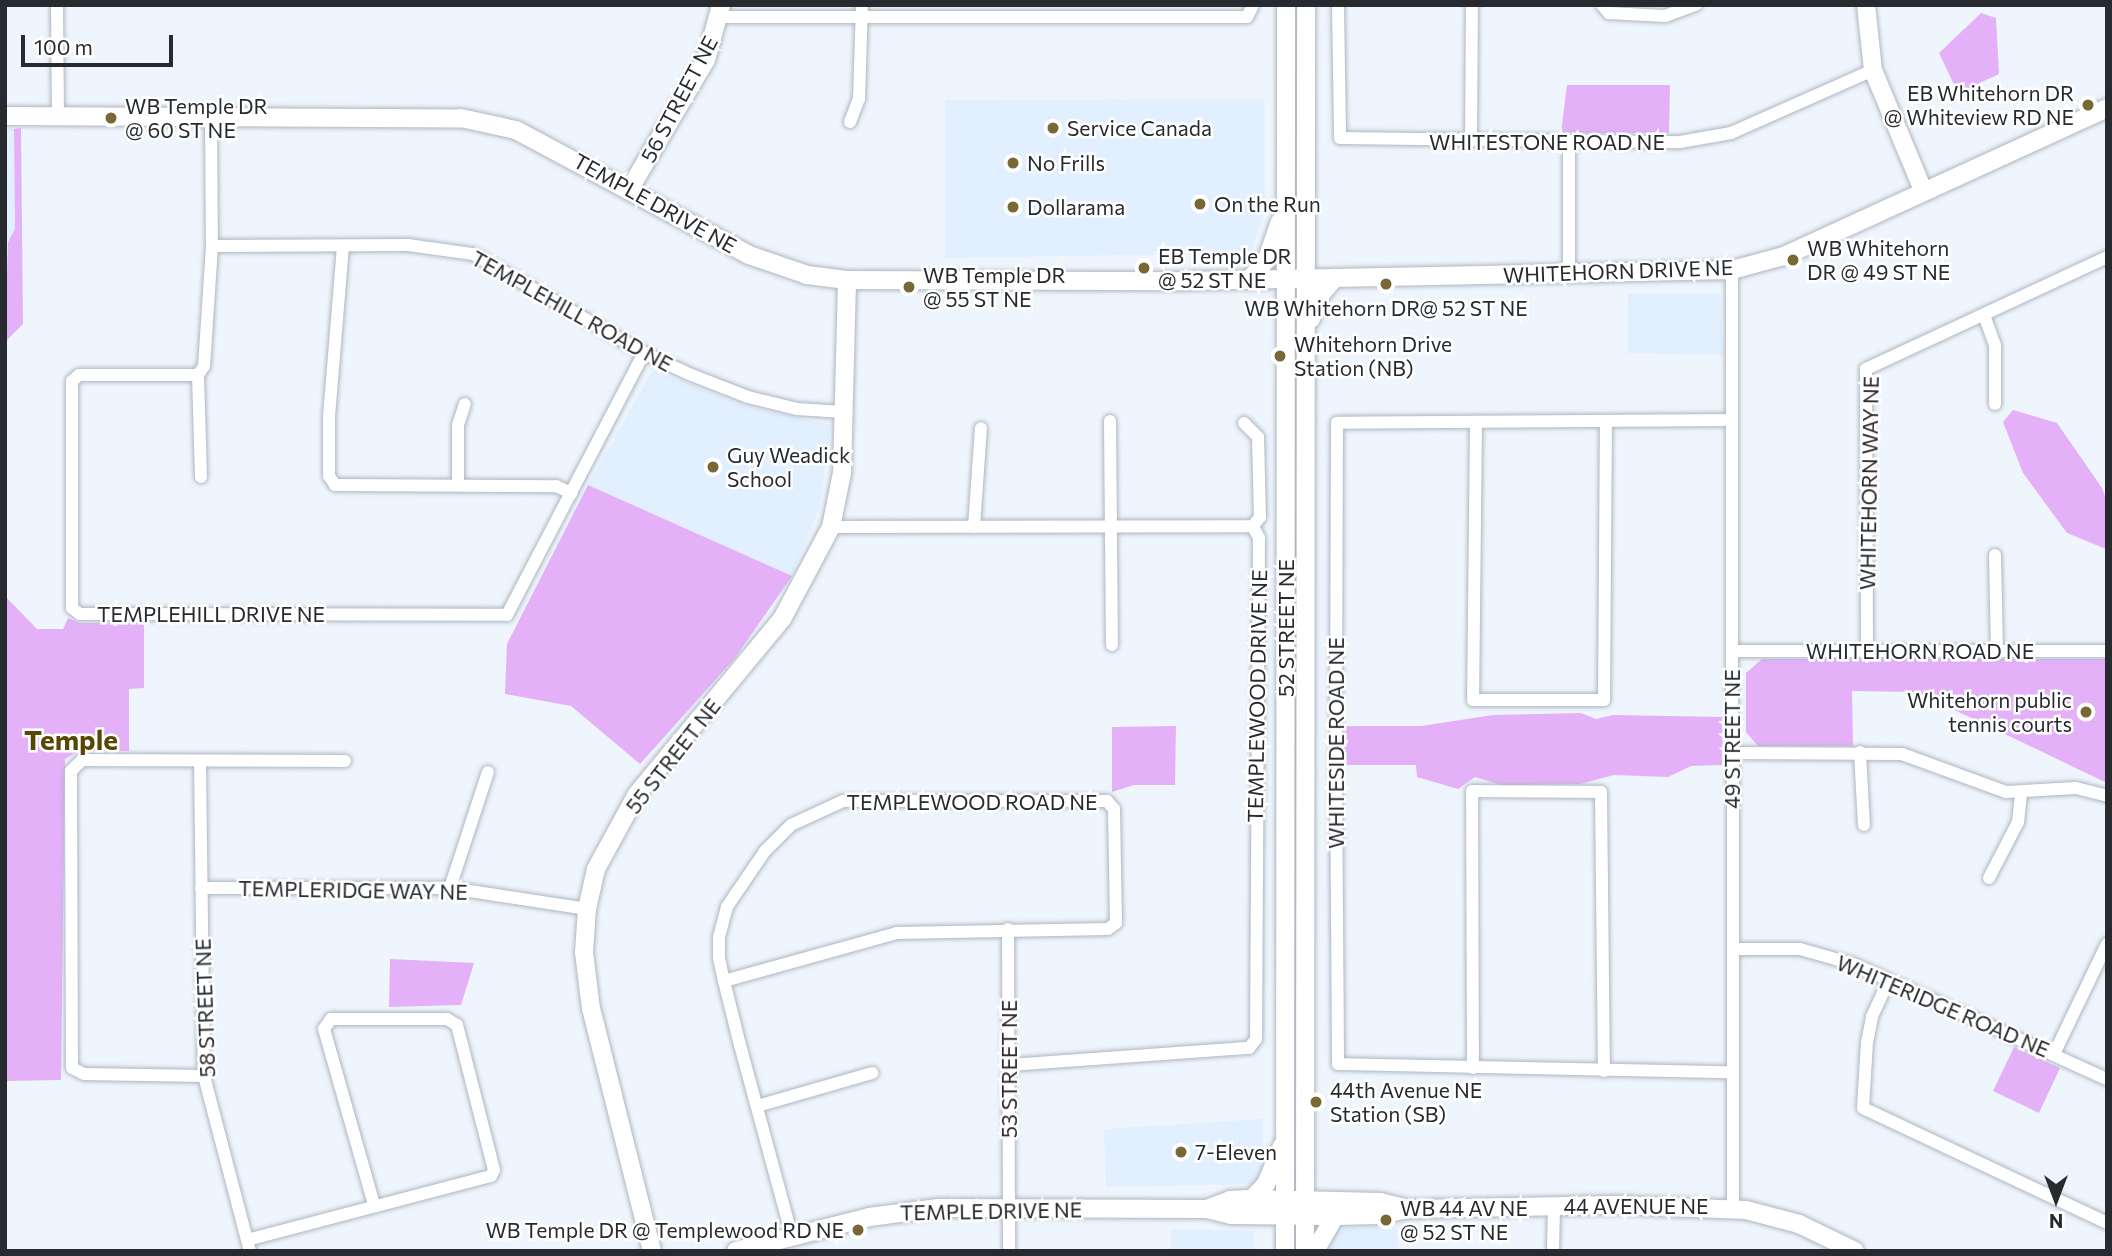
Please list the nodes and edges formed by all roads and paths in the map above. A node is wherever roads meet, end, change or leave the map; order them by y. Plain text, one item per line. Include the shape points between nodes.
1 (57, 5) edge
2 (1253, 5) edge
3 (1286, 5) edge
4 (1306, 5) edge
5 (1338, 5) edge
6 (1472, 5) edge
7 (1602, 5) edge
8 (1696, 5) edge
9 (1866, 5) edge
10 (721, 11) edge
11 (862, 12) edge
12 (1873, 70) junction
13 (2107, 108) edge
14 (5, 116) edge
15 (58, 116) junction
16 (211, 116) junction
17 (850, 122) dead end
18 (1471, 141) junction
19 (1569, 141) junction
20 (629, 190) junction
21 (1923, 190) junction
22 (1286, 204) junction
23 (212, 246) junction
24 (343, 246) junction
25 (2107, 257) edge
26 (1732, 270) junction
27 (1569, 273) junction
28 (1306, 278) junction
29 (1335, 278) junction
30 (1286, 279) junction
31 (847, 280) junction
32 (1248, 280) junction
33 (1984, 315) junction
34 (1306, 332) junction
35 (644, 354) junction
36 (198, 375) junction
37 (465, 404) dead end
38 (1995, 404) dead end
39 (843, 412) junction
40 (1732, 419) junction
41 (1110, 421) dead end
42 (1606, 421) junction
43 (1476, 422) junction
44 (1244, 423) dead end
45 (981, 428) dead end
46 (201, 477) dead end
47 (458, 485) junction
48 (571, 493) junction
49 (1110, 526) junction
50 (1253, 526) junction
51 (831, 527) junction
52 (974, 527) junction
53 (1995, 555) dead end
54 (1112, 645) dead end
55 (2107, 650) edge
56 (1732, 651) junction
57 (1867, 651) junction
58 (1997, 651) junction
59 (1860, 752) junction
60 (1732, 753) junction
61 (200, 761) junction
62 (345, 761) dead end
63 (488, 772) dead end
64 (2021, 793) junction
65 (2107, 796) edge
66 (1864, 825) dead end
67 (1989, 878) dead end
68 (201, 888) junction
69 (450, 888) junction
70 (587, 909) junction
71 (1009, 929) junction
72 (2107, 944) edge
73 (1733, 948) junction
74 (724, 981) junction
75 (1888, 982) junction
76 (2054, 1054) junction
77 (1010, 1065) junction
78 (1473, 1068) junction
79 (1604, 1071) junction
80 (1733, 1072) junction
81 (872, 1073) dead end
82 (204, 1076) junction
83 (2107, 1079) edge
84 (757, 1106) junction
85 (1286, 1136) junction
86 (1252, 1199) junction
87 (374, 1204) junction
88 (1554, 1206) junction
89 (1733, 1207) junction
90 (1008, 1208) junction
91 (1295, 1208) junction
92 (1207, 1209) junction
93 (1408, 1209) junction
94 (1335, 1216) junction
95 (2107, 1223) edge
96 (792, 1236) junction
97 (248, 1245) edge
98 (652, 1251) edge
99 (736, 1251) edge
100 (1009, 1251) edge
101 (1285, 1251) edge
102 (1305, 1251) edge
103 (1315, 1251) edge
104 (1553, 1251) edge
105 (1855, 1251) edge

1 - 15 street
2 - 11 street via 1247,17
3 - 22 street, 52 STREET NE
4 - 28 street, 52 STREET NE
5 - 18 street, WHITESTONE ROAD NE via 1340,138
6 - 18 street
7 - 8 street via 1609,13 1665,16
9 - 12 street
10 - 11 street
10 - 20 street, 56 STREET NE via 706,60
11 - 17 street via 859,99
12 - 19 street, WHITESTONE ROAD NE via 1731,133 1707,139
12 - 21 street
13 - 21 street, WHITEHORN DRIVE NE
14 - 15 street, TEMPLE DRIVE NE
15 - 16 street, TEMPLE DRIVE NE
16 - 20 street, TEMPLE DRIVE NE via 461,118 516,130
16 - 23 street
18 - 19 street, WHITESTONE ROAD NE
19 - 27 street
20 - 31 street, TEMPLE DRIVE NE via 774,265
21 - 26 street, WHITEHORN DRIVE NE via 1784,256
22 - 30 street, 52 STREET NE
22 - 32 street via 1271,250
23 - 24 street, TEMPLEHILL ROAD NE
23 - 36 street via 204,366
24 - 35 street, TEMPLEHILL ROAD NE via 438,246 473,254
24 - 47 street via 329,476 335,485
25 - 33 street, WHITEHORN WAY NE
26 - 27 street, WHITEHORN DRIVE NE
26 - 40 street, 49 STREET NE
27 - 29 street, WHITEHORN DRIVE NE
28 - 29 street, WHITEHORN DRIVE NE
28 - 30 street, TEMPLE DRIVE NE
28 - 34 street, 52 STREET NE
29 - 34 street via 1320,295
30 - 32 street, TEMPLE DRIVE NE
30 - 85 street, 52 STREET NE
31 - 32 street, TEMPLE DRIVE NE
31 - 39 street, 55 STREET NE
33 - 38 street via 1996,346
33 - 57 street, WHITEHORN WAY NE via 1866,369
34 - 91 street, 52 STREET NE
35 - 39 street, TEMPLEHILL ROAD NE via 748,397 797,409
35 - 48 street, TEMPLEHILL DRIVE NE
36 - 46 street
36 - 48 street, TEMPLEHILL DRIVE NE via 79,375 72,381 72,608 80,614 507,615
37 - 47 street via 458,425
39 - 51 street, 55 STREET NE via 842,473
40 - 42 street, WHITESIDE ROAD NE
40 - 56 street, 49 STREET NE
41 - 49 street
42 - 43 street, WHITESIDE ROAD NE
42 - 43 street via 1604,700 1473,700
43 - 78 street, WHITESIDE ROAD NE via 1337,423 1335,445 1338,1064
44 - 50 street via 1258,437 1260,517
45 - 52 street
47 - 48 street via 556,486
49 - 50 street
49 - 52 street
49 - 54 street
50 - 77 street, TEMPLEWOOD DRIVE NE via 1259,538 1256,1039 1249,1048
51 - 52 street
51 - 70 street, 55 STREET NE via 782,619 637,794 596,869
53 - 58 street
55 - 58 street, WHITEHORN ROAD NE
56 - 57 street, WHITEHORN ROAD NE
56 - 60 street, 49 STREET NE
57 - 58 street, WHITEHORN ROAD NE
59 - 60 street
59 - 64 street via 1902,754 1985,787
59 - 66 street
60 - 73 street, 49 STREET NE
61 - 62 street
61 - 68 street, 58 STREET NE
61 - 82 street via 82,760 71,771 72,1068 84,1074
63 - 69 street
64 - 65 street via 2076,788
64 - 67 street via 2018,822
68 - 69 street, TEMPLERIDGE WAY NE
68 - 82 street, 58 STREET NE
69 - 70 street, TEMPLERIDGE WAY NE
70 - 98 street, 55 STREET NE via 584,952 591,1009
71 - 74 street, TEMPLEWOOD ROAD NE via 897,933
71 - 74 street, TEMPLEWOOD ROAD NE via 1108,929 1116,923 1114,809 1107,801 843,801 813,811 765,851 727,907 719,937
71 - 77 street, 53 STREET NE
72 - 76 street
73 - 75 street, WHITERIDGE ROAD NE via 1800,949 1853,964
73 - 80 street, 49 STREET NE
74 - 84 street, TEMPLEWOOD ROAD NE
75 - 76 street, WHITERIDGE ROAD NE
75 - 95 street via 1872,1017 1867,1042 1864,1108
76 - 83 street, WHITERIDGE ROAD NE
77 - 90 street, 53 STREET NE
78 - 79 street, WHITESIDE ROAD NE
78 - 79 street via 1472,791 1601,792
79 - 80 street, WHITESIDE ROAD NE
80 - 89 street, 49 STREET NE
81 - 84 street
82 - 97 street, 58 STREET NE
84 - 96 street, TEMPLEWOOD ROAD NE
85 - 86 street via 1266,1184
85 - 91 street, 52 STREET NE
86 - 91 street, TEMPLE DRIVE NE
86 - 92 street, TEMPLE DRIVE NE via 1230,1200
87 - 87 street via 491,1176 494,1170 457,1025 447,1019 331,1019 324,1029
87 - 97 street
88 - 89 street, 44 AVENUE NE
88 - 93 street, 44 AVENUE NE
88 - 104 street
89 - 105 street, 44 AVENUE NE via 1799,1224
90 - 92 street, TEMPLE DRIVE NE
90 - 96 street, TEMPLE DRIVE NE via 901,1211
90 - 100 street, 53 STREET NE
91 - 92 street, TEMPLE DRIVE NE via 1231,1215
91 - 93 street, 44 AVENUE NE via 1380,1202
91 - 94 street, 44 AVENUE NE
91 - 101 street, 52 STREET NE
91 - 102 street, 52 STREET NE
93 - 94 street, 44 AVENUE NE
94 - 103 street
96 - 99 street, TEMPLE DRIVE NE

